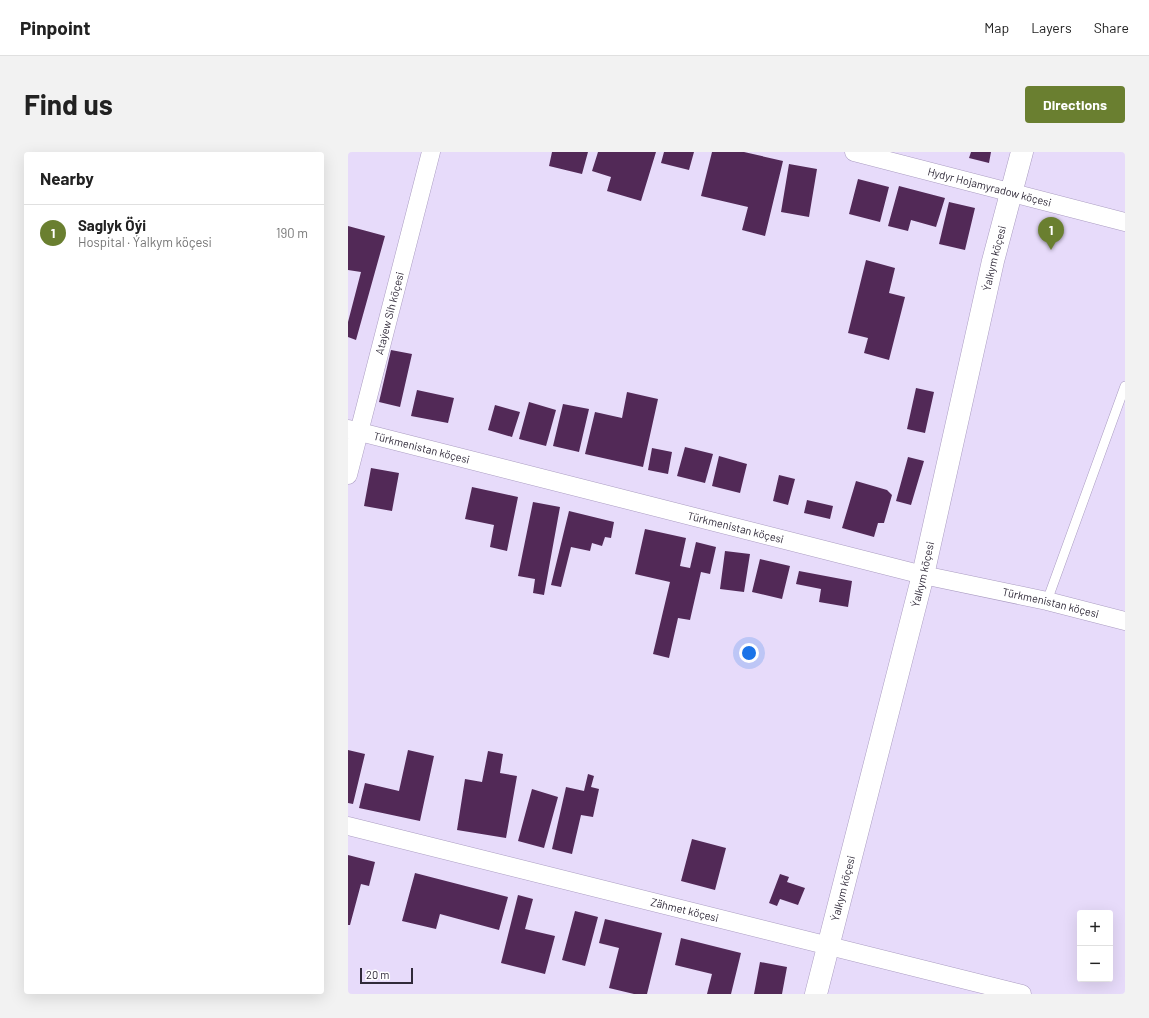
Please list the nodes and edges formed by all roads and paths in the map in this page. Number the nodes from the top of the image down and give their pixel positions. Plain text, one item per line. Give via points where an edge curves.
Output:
1 (432, 152) edge
2 (854, 152) edge
3 (1022, 152) edge
4 (1034, 152) edge
5 (1017, 195) junction
6 (1125, 222) edge
7 (1125, 386) edge
8 (354, 431) edge
9 (348, 475) edge
10 (928, 575) junction
11 (1047, 601) junction
12 (1125, 622) edge
13 (348, 826) edge
14 (834, 948) junction
15 (816, 994) edge
16 (828, 994) edge
17 (1022, 994) edge

1 - 8 street, Ataýew Sih köçesi
2 - 5 street, Hydyr Hojamyradow köçesi
3 - 5 main road, Ýalkym köçesi
4 - 5 main road, Ýalkym köçesi
5 - 6 street, Hydyr Hojamyradow köçesi
5 - 10 main road, Ýalkym köçesi
7 - 11 lane
8 - 9 street, Ataýew Sih köçesi
8 - 10 street, Türkmenistan köçesi
10 - 11 street, Türkmenistan köçesi
10 - 14 main road, Ýalkym köçesi
11 - 12 street, Türkmenistan köçesi
13 - 14 street, Zähmet köçesi
14 - 15 main road, Ýalkym köçesi
14 - 16 main road, Ýalkym köçesi
14 - 17 street, Zähmet köçesi

